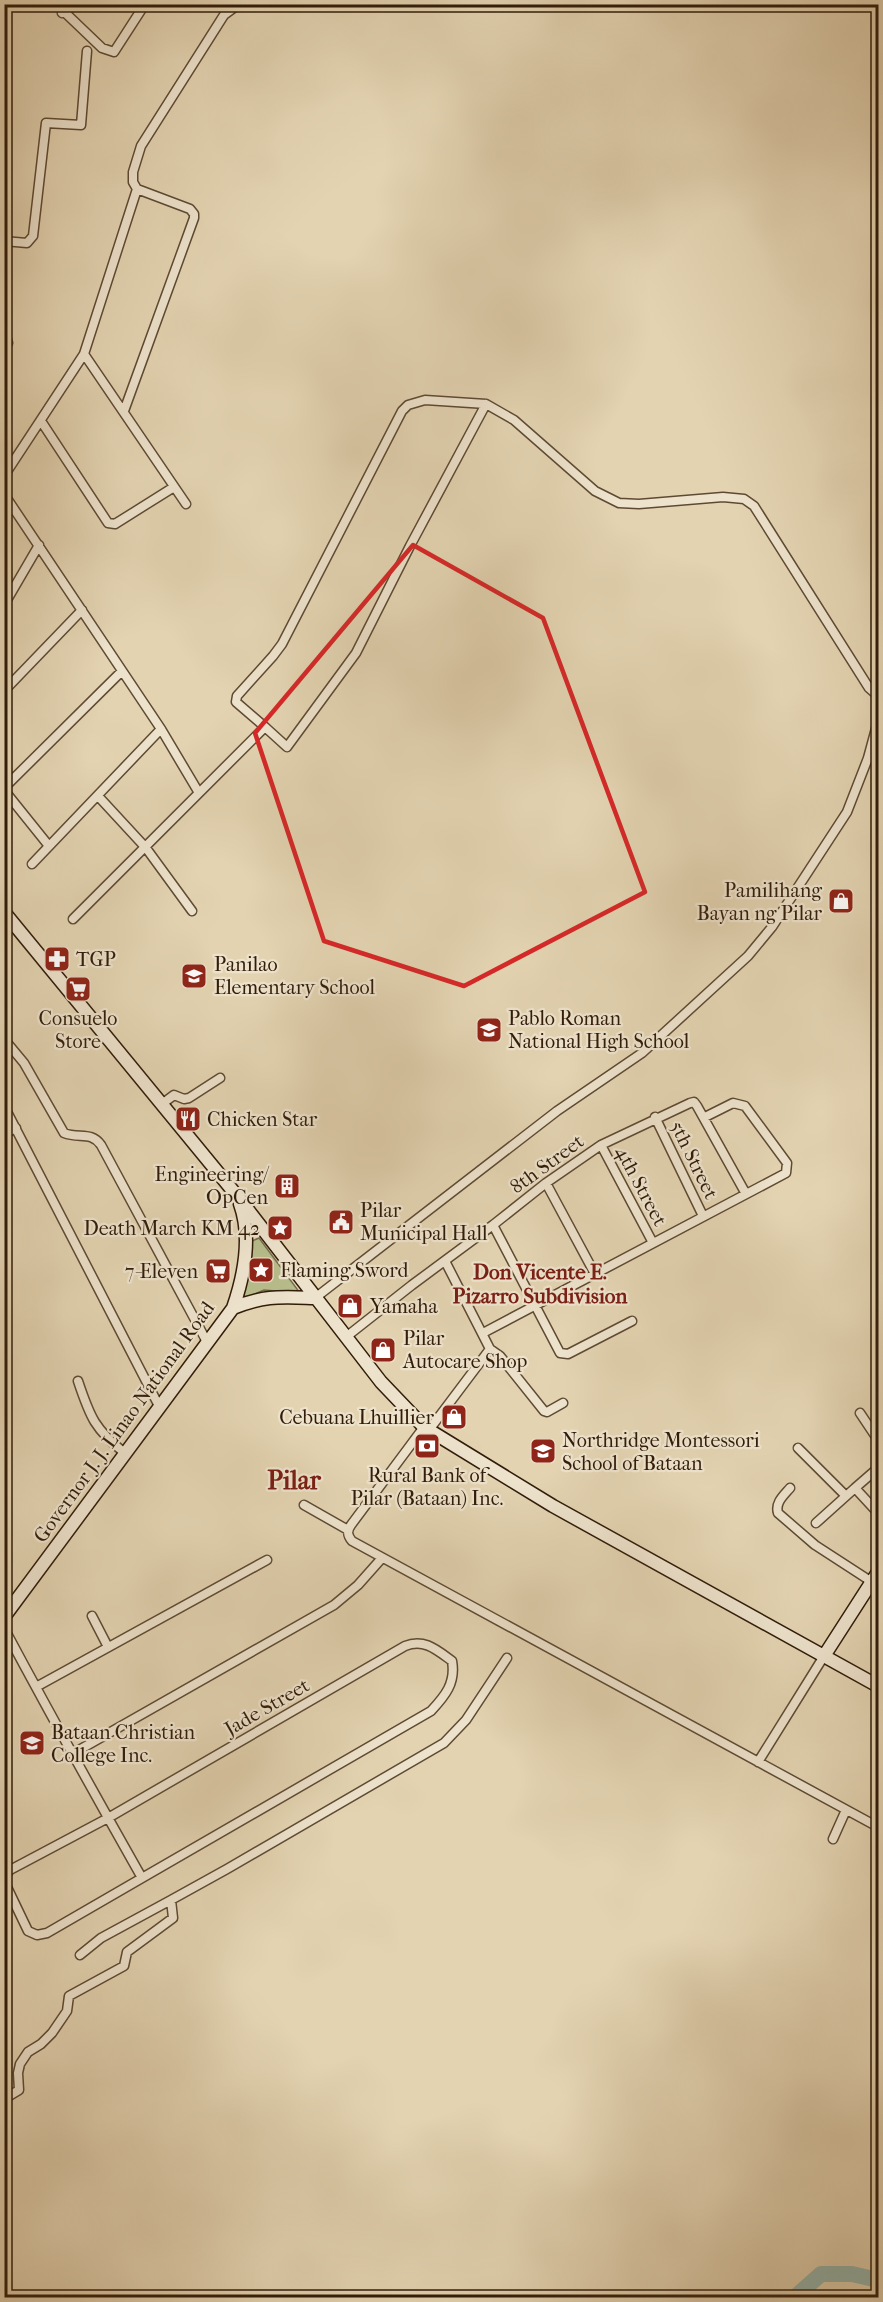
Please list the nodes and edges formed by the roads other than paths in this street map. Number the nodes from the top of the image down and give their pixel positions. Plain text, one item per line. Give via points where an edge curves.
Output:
1 (56, 4) edge
2 (77, 4) edge
3 (145, 4) edge
4 (239, 4) edge
5 (62, 12) junction
6 (87, 51) dead end
7 (137, 189) junction
8 (4, 241) edge
9 (4, 329) edge
10 (4, 351) edge
11 (84, 354) junction
12 (486, 404) junction
13 (124, 411) junction
14 (41, 421) junction
15 (4, 476) edge
16 (174, 487) junction
17 (4, 494) edge
18 (186, 504) dead end
19 (39, 545) junction
20 (4, 605) edge
21 (82, 610) junction
22 (122, 671) junction
23 (5, 689) edge
24 (879, 696) edge
25 (879, 721) edge
26 (265, 727) junction
27 (161, 729) junction
28 (4, 789) edge
29 (199, 793) junction
30 (98, 796) junction
31 (49, 846) junction
32 (146, 848) junction
33 (32, 864) dead end
34 (192, 911) dead end
35 (4, 912) edge
36 (73, 919) dead end
37 (4, 1039) edge
38 (220, 1078) dead end
39 (162, 1104) junction
40 (4, 1106) edge
41 (705, 1117) junction
42 (656, 1118) junction
43 (16, 1128) junction
44 (4, 1134) edge
45 (601, 1145) junction
46 (546, 1184) junction
47 (746, 1194) junction
48 (238, 1197) junction
49 (704, 1216) junction
50 (493, 1225) junction
51 (653, 1243) junction
52 (445, 1261) junction
53 (595, 1274) junction
54 (315, 1298) junction
55 (536, 1305) junction
56 (233, 1308) junction
57 (632, 1321) dead end
58 (483, 1333) junction
59 (346, 1337) junction
60 (207, 1342) junction
61 (490, 1349) junction
62 (78, 1381) dead end
63 (563, 1403) dead end
64 (160, 1408) junction
65 (860, 1413) dead end
66 (426, 1428) junction
67 (879, 1440) edge
68 (798, 1448) dead end
69 (126, 1454) junction
70 (879, 1468) edge
71 (790, 1488) dead end
72 (855, 1488) junction
73 (846, 1496) junction
74 (304, 1505) dead end
75 (879, 1514) edge
76 (816, 1523) dead end
77 (348, 1530) junction
78 (382, 1558) junction
79 (267, 1560) dead end
80 (875, 1577) edge
81 (4, 1617) edge
82 (92, 1617) dead end
83 (4, 1628) edge
84 (108, 1647) junction
85 (824, 1656) junction
86 (507, 1658) dead end
87 (879, 1686) edge
88 (36, 1687) junction
89 (72, 1754) junction
90 (758, 1762) junction
91 (846, 1810) junction
92 (108, 1818) junction
93 (879, 1827) edge
94 (833, 1839) dead end
95 (142, 1878) junction
96 (171, 1900) junction
97 (80, 1954) dead end
98 (4, 2099) edge

1 - 5 street
2 - 5 street
3 - 5 street via 114,52 102,48
4 - 7 street via 224,15 141,146 133,172
6 - 8 street via 81,125 46,123 33,236 27,243
7 - 11 street
7 - 13 street via 194,214
9 - 10 street via 8,344
11 - 13 street
11 - 14 street
12 - 24 street via 514,420 595,491 619,503 723,497 744,499 754,506 869,688
12 - 26 street via 356,652 287,747
12 - 26 street via 425,400 402,411 282,644 237,696 236,702
13 - 16 street
14 - 15 street
14 - 16 street via 111,525
16 - 18 street
17 - 19 street
19 - 20 street
19 - 21 street
21 - 22 street
21 - 23 street
22 - 27 street
22 - 28 street
25 - 54 street via 847,812 772,927 748,956 642,1053 557,1111
26 - 29 street
27 - 29 street
27 - 30 street
28 - 31 street
29 - 32 street
30 - 31 street
30 - 32 street
31 - 33 street
32 - 34 street
32 - 36 street
35 - 39 main road
37 - 60 street via 20,1058 64,1133 90,1135 102,1145
38 - 39 street via 189,1098 174,1095
39 - 48 main road
40 - 43 street
41 - 42 street, 8th Street via 694,1102
41 - 47 street
41 - 47 street via 733,1103 745,1106 787,1163 786,1173
42 - 45 street, 8th Street
42 - 49 street, 5th Street
43 - 44 street
43 - 64 street
45 - 46 street, 8th Street
45 - 51 street, 4th Street
46 - 50 street, 8th Street
46 - 53 street
47 - 49 street
48 - 54 main road
48 - 56 main road, Governor J. J. Linao National Road via 246,1239 243,1272
49 - 51 street
50 - 52 street, 8th Street
50 - 55 street
51 - 53 street
52 - 58 street
52 - 59 street, 8th Street
53 - 55 street
54 - 56 main road, Governor J. J. Linao National Road via 277,1296
54 - 59 main road
55 - 57 street via 560,1353 568,1354
55 - 58 street
56 - 60 main road, Governor J. J. Linao National Road
58 - 61 street
59 - 66 main road via 384,1385
60 - 64 main road, Governor J. J. Linao National Road
61 - 63 street via 500,1356 541,1409 547,1412
61 - 66 street
62 - 69 street via 92,1421
64 - 69 main road, Governor J. J. Linao National Road
65 - 67 street
66 - 77 street
66 - 85 main road via 553,1506
68 - 73 street
69 - 81 main road, Governor J. J. Linao National Road
70 - 72 street
71 - 80 street via 778,1502 778,1513 815,1545
72 - 73 street
72 - 75 street
73 - 76 street
74 - 77 street
77 - 78 street via 352,1541
78 - 89 street via 334,1605
78 - 90 street
79 - 84 street
80 - 85 main road
82 - 84 street
83 - 88 street
84 - 88 street
85 - 87 main road
85 - 90 street
86 - 96 street via 466,1720 444,1743
88 - 89 street
89 - 92 street
90 - 91 street
91 - 93 street
91 - 94 street
92 - 95 street
92 - 95 street, Jade Street via 5,1876 27,1931 47,1933
92 - 95 street, Jade Street via 414,1642 436,1649 452,1661 451,1686 431,1711
96 - 97 street via 101,1938
96 - 98 street via 173,1918 127,1952 124,1966 69,1995 67,2011 58,2024 46,2040 28,2052 21,2064 20,2090

